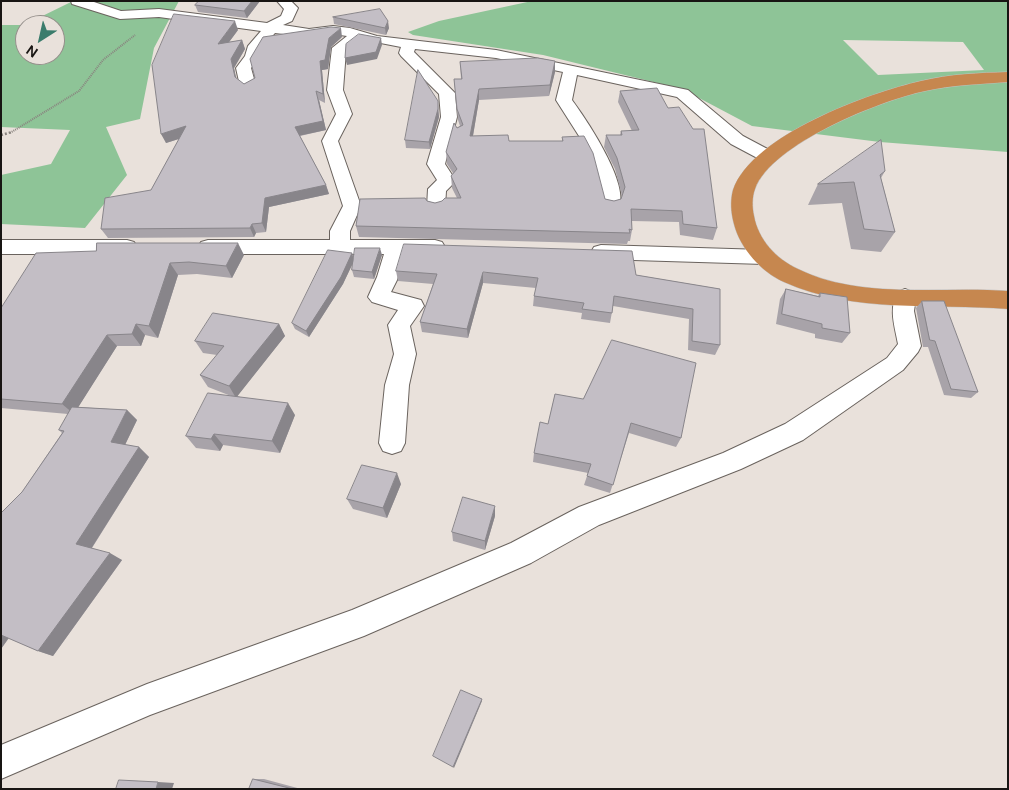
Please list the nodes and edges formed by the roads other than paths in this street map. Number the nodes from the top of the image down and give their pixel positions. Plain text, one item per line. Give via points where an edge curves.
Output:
1 (77, 1) edge
2 (282, 1) edge
3 (268, 28) junction
4 (358, 34) junction
5 (409, 44) junction
6 (571, 69) junction
7 (1008, 77) edge
8 (248, 86) edge
9 (769, 157) junction
10 (611, 205) edge
11 (436, 207) edge
12 (340, 246) junction
13 (396, 246) junction
14 (1, 247) edge
15 (150, 247) edge
16 (188, 247) edge
17 (456, 248) edge
18 (585, 252) edge
19 (764, 257) junction
20 (905, 296) junction
21 (1006, 299) edge
22 (392, 443) dead end
23 (1, 762) edge

1 - 3 street via 120,15 159,13
2 - 3 street via 291,8 287,18
3 - 4 street
3 - 8 street via 268,34 255,46 252,57 243,68
4 - 5 street
4 - 12 street via 339,48 336,90 344,114 330,141 352,206 340,231
5 - 6 street via 496,54
5 - 11 street via 406,53 447,94 448,117 436,164 447,181 437,189
6 - 9 street via 682,93 737,140
6 - 10 street via 564,100 590,139 611,194
7 - 9 highway via 910,88 829,119
9 - 19 highway via 744,189 742,208 745,229
12 - 13 street
12 - 16 street
13 - 17 street
13 - 22 street via 388,280 379,297 413,306 399,325 405,354 397,385
14 - 15 street
18 - 19 street
19 - 20 highway via 790,276 820,287 855,295
20 - 21 highway
20 - 23 street via 903,311 910,346 895,364 794,432 732,461 589,516 521,553 353,625 147,700

